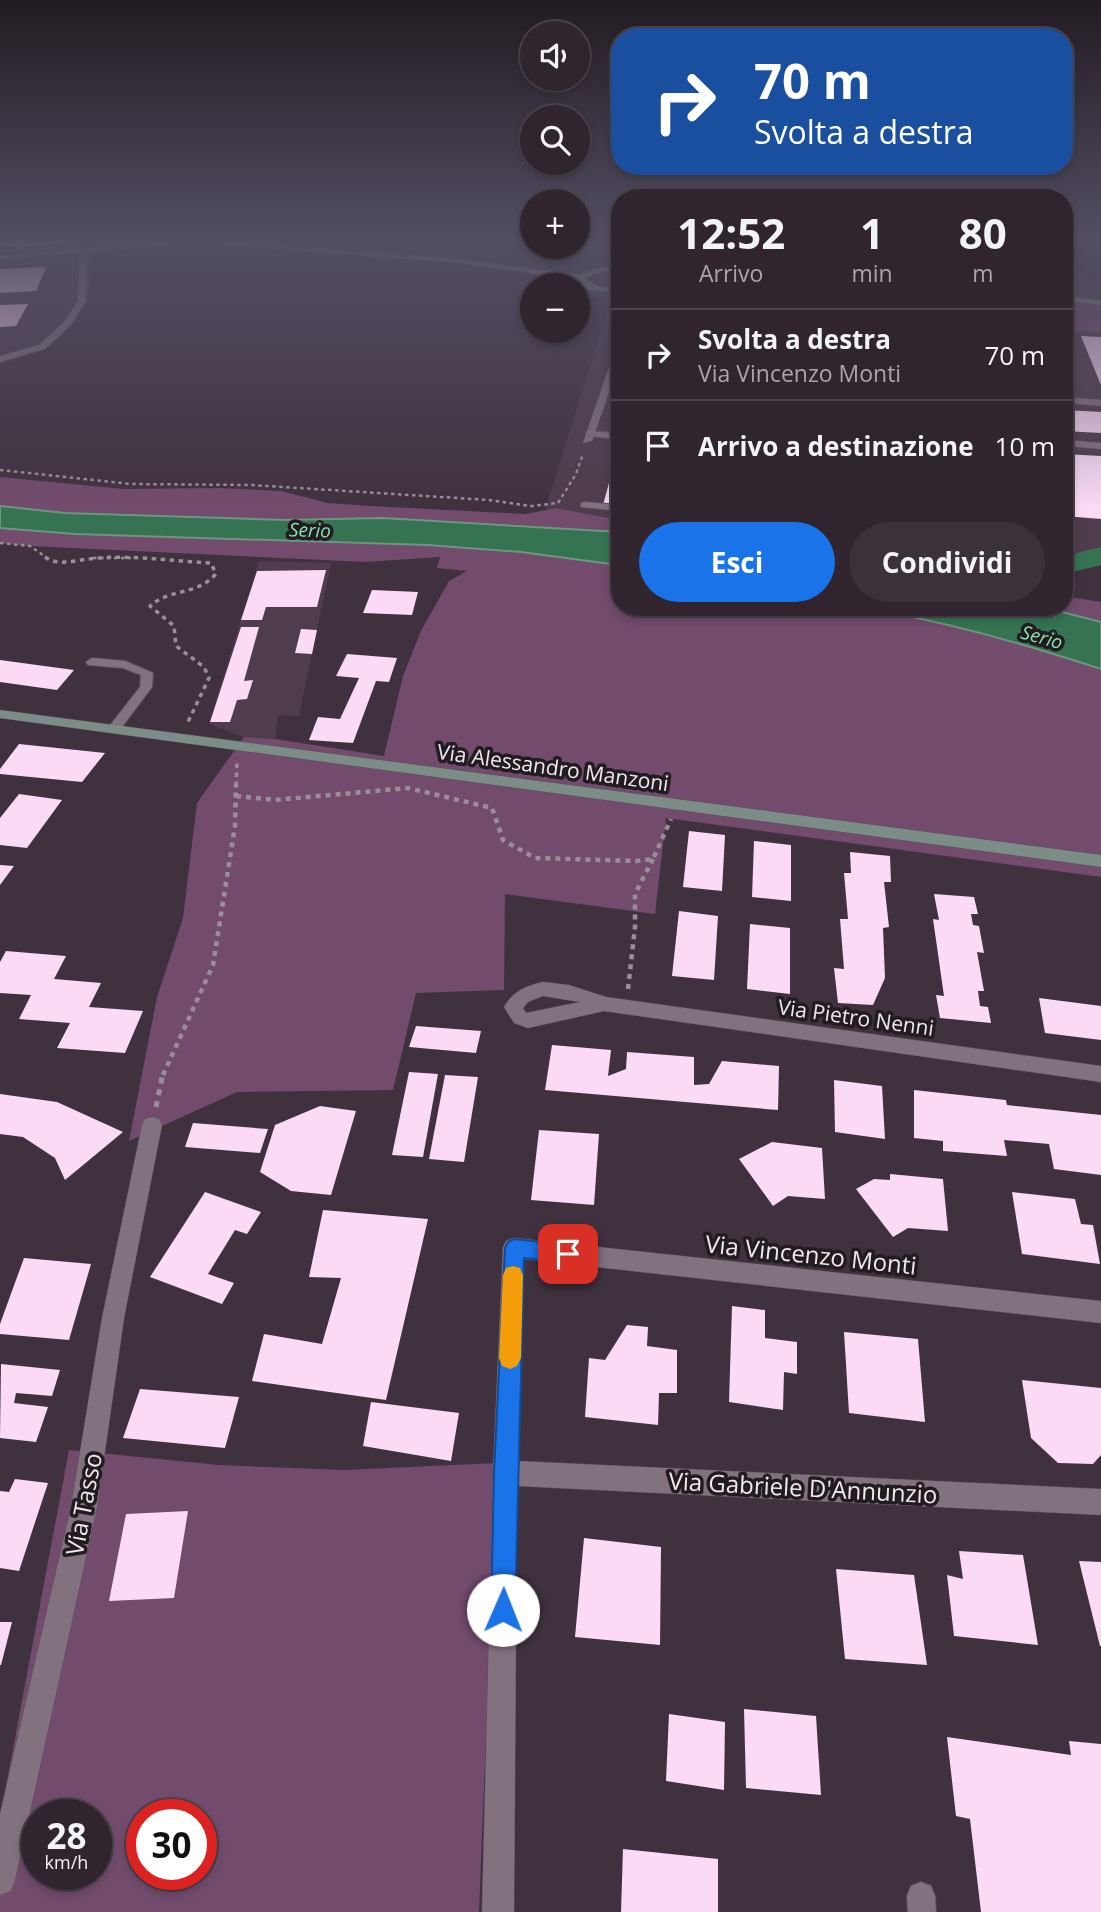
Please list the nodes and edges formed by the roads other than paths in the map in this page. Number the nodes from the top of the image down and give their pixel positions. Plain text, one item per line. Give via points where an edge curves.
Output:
1 (62, 328) edge
2 (0, 359) edge
3 (611, 383) edge
4 (1073, 401) edge
5 (1101, 403) edge
6 (611, 429) edge
7 (590, 434) junction
8 (611, 435) edge
9 (1073, 444) edge
10 (1101, 446) edge
11 (585, 505) dead end
12 (611, 507) edge
13 (92, 662) dead end
14 (0, 714) edge
15 (114, 728) junction
16 (1101, 862) edge
17 (604, 1004) dead end
18 (1101, 1074) edge
19 (152, 1125) road end
20 (1101, 1312) edge
21 (505, 1473) junction
22 (1101, 1502) edge
23 (0, 1880) edge
24 (498, 1912) edge

1 - 2 street via 42,347
3 - 7 street
4 - 5 street
6 - 7 lane
7 - 8 lane
9 - 10 lane
11 - 12 lane
13 - 15 lane via 125,665 147,673 146,687
14 - 15 street, Via Alessandro Manzoni
15 - 16 street, Via Alessandro Manzoni
17 - 18 street, Via Pietro Nenni
19 - 23 street, Via Tasso via 113,1318 84,1507
20 - 21 street, Via Vincenzo Monti via 514,1248
21 - 22 street, Via Gabriele D'Annunzio
21 - 24 street

